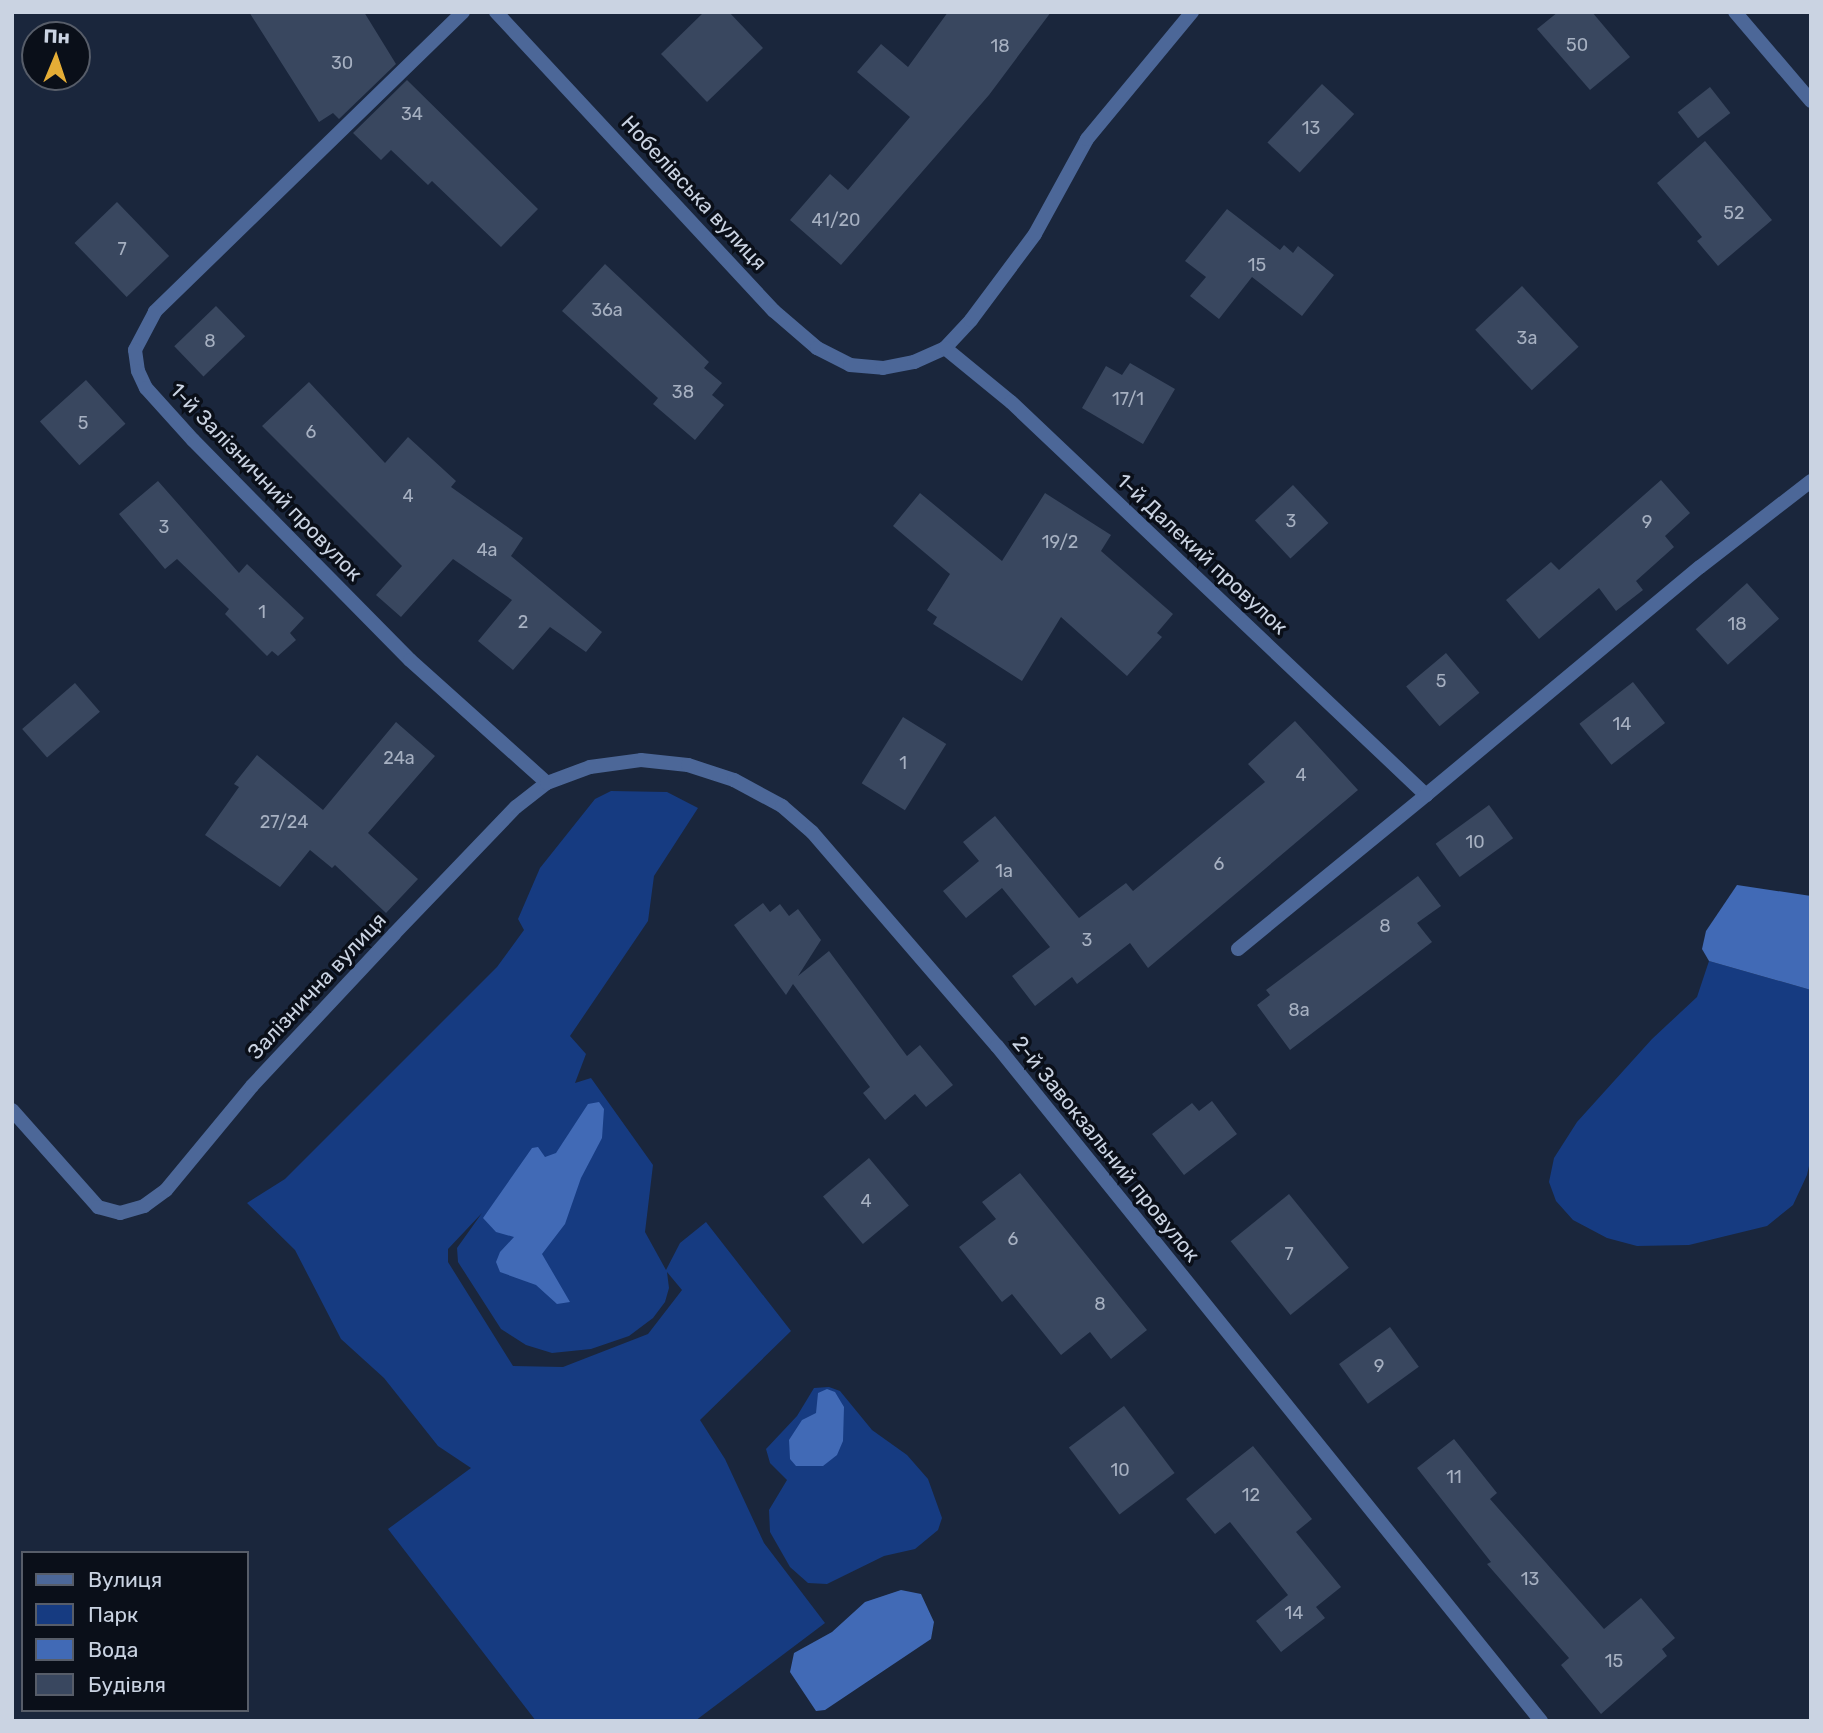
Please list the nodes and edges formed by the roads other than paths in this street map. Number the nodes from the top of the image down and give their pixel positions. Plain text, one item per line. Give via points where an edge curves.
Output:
1 (463, 12) edge
2 (496, 12) edge
3 (1192, 12) edge
4 (1735, 12) edge
5 (1811, 101) edge
6 (944, 348) junction
7 (1811, 481) edge
8 (547, 783) junction
9 (1426, 795) junction
10 (1238, 948) dead end
11 (12, 1110) edge
12 (1541, 1721) edge

1 - 8 street, 1-й Залізничний провулок via 155,312 135,350 146,388 193,440 411,660
2 - 6 street, Нобелівська вулиця via 774,311 817,348 850,365 883,368 914,362
3 - 6 street via 1087,139 1035,234
4 - 5 street
6 - 9 street, 1-й Далекий провулок via 1011,402
7 - 9 street via 1700,567
8 - 11 street, Залізнична вулиця via 516,807 394,934 253,1086 166,1190 144,1206 120,1213 98,1207
8 - 12 street, 2-й Завокзальний провулок via 590,767 641,760 688,765 758,793 812,832 997,1046
9 - 10 street

